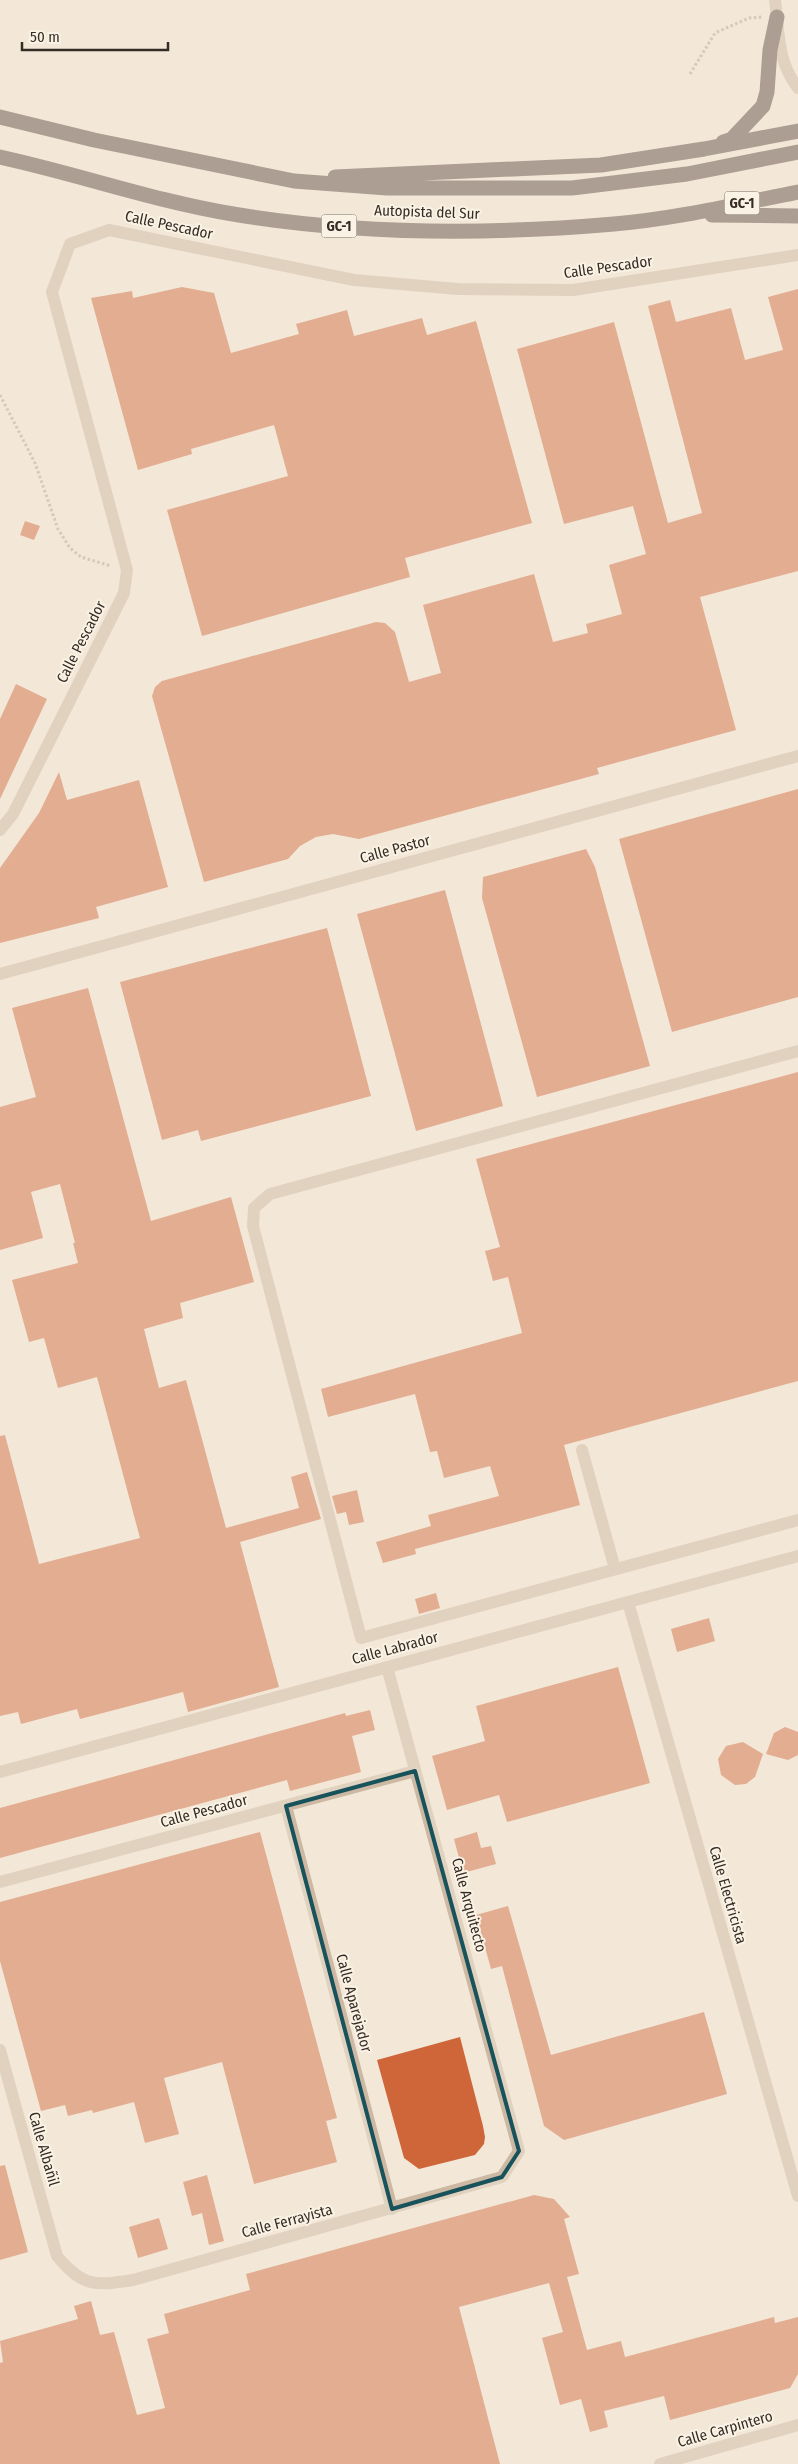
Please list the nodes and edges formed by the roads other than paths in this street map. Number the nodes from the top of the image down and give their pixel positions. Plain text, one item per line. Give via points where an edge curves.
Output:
1 (775, 0) edge
2 (784, 0) edge
3 (777, 17) junction
4 (798, 88) edge
5 (0, 117) edge
6 (798, 131) edge
7 (704, 149) junction
8 (798, 152) edge
9 (0, 157) edge
10 (294, 181) junction
11 (798, 192) edge
12 (685, 214) junction
13 (798, 216) edge
14 (798, 255) edge
15 (798, 756) edge
16 (0, 830) edge
17 (0, 974) edge
18 (798, 1051) edge
19 (582, 1450) dead end
20 (798, 1520) edge
21 (798, 1556) edge
22 (615, 1569) junction
23 (628, 1602) junction
24 (387, 1667) junction
25 (416, 1771) junction
26 (0, 1772) edge
27 (286, 1806) junction
28 (0, 1882) edge
29 (0, 2050) edge
30 (519, 2151) joint
31 (798, 2196) edge
32 (392, 2209) junction
33 (57, 2256) joint
34 (798, 2426) edge
35 (660, 2464) edge

1 - 3 street
2 - 3 street
3 - 4 street via 782,56
3 - 7 highway via 770,50 768,92 763,106 732,138
5 - 10 highway, Autopista del Sur
6 - 7 highway
7 - 10 highway via 601,165 369,174
8 - 10 highway, Autopista del Sur via 687,174 572,188 387,188
9 - 12 highway, Autopista del Sur / GC-1 via 232,214 327,225 478,232 615,224
11 - 12 highway, Autopista del Sur / GC-1
12 - 13 highway
14 - 16 street, Calle Pescador via 573,290 458,289 354,280 109,230 70,244 52,292 127,570 124,593 13,814
15 - 17 street, Calle Pastor
18 - 22 street via 270,1194 254,1208 253,1226 361,1638
19 - 22 street
20 - 22 street
21 - 23 street, Calle Labrador
23 - 24 street, Calle Labrador
23 - 31 street, Calle Electricista
24 - 25 street, Calle Arquitecto
24 - 26 street, Calle Labrador
25 - 27 street, Calle Pescador
25 - 30 street, Calle Arquitecto
27 - 28 street, Calle Pescador
27 - 32 street, Calle Aparejador
29 - 33 street, Calle Albañil
30 - 32 street, Calle Ferrayista via 502,2177
32 - 33 street, Calle Ferrayista via 133,2280 92,2284 72,2273
34 - 35 street, Calle Carpintero

